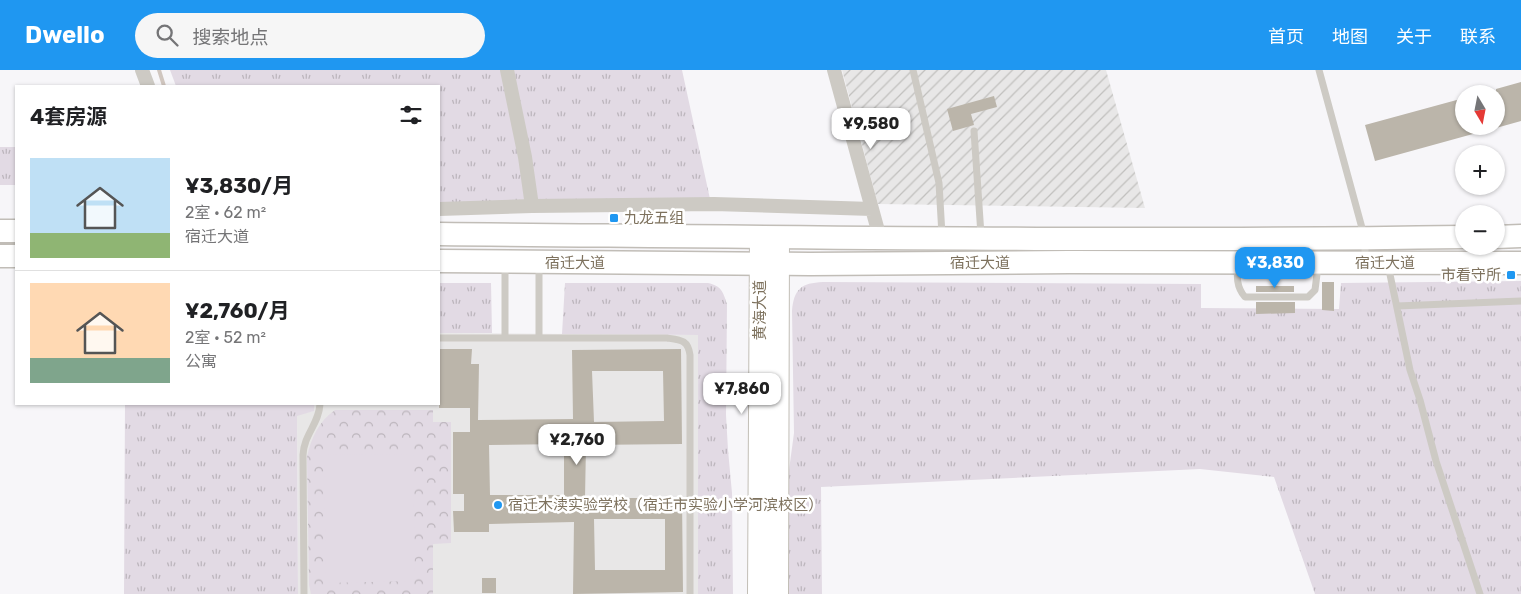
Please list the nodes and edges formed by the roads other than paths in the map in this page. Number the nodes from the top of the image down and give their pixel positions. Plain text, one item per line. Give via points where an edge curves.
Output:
1 (142, 70) edge
2 (507, 70) edge
3 (834, 70) edge
4 (913, 70) edge
5 (1319, 70) edge
6 (148, 85) edge
7 (974, 131) dead end
8 (532, 206) junction
9 (440, 209) edge
10 (872, 209) junction
11 (0, 231) edge
12 (15, 231) edge
13 (440, 234) edge
14 (1505, 236) edge
15 (1521, 236) edge
16 (769, 237) junction
17 (1455, 237) edge
18 (880, 238) junction
19 (942, 238) junction
20 (981, 238) junction
21 (1365, 238) junction
22 (0, 256) edge
23 (15, 256) edge
24 (440, 261) edge
25 (505, 262) junction
26 (539, 262) junction
27 (1238, 263) junction
28 (1318, 263) junction
29 (1376, 263) junction
30 (1521, 263) edge
31 (769, 264) junction
32 (1521, 301) edge
33 (1397, 306) junction
34 (440, 338) edge
35 (505, 338) junction
36 (539, 338) junction
37 (320, 405) edge
38 (304, 594) edge
39 (690, 594) edge
40 (758, 594) edge
41 (778, 594) edge
42 (1480, 594) edge

1 - 6 street
2 - 8 street
3 - 10 street
4 - 19 lane via 939,183
5 - 21 lane
7 - 20 lane
8 - 9 street
8 - 10 street via 714,204
10 - 18 street
11 - 12 main road
13 - 16 main road, 宿迁大道
14 - 15 main road
16 - 18 main road, 宿迁大道
16 - 31 main road, 黄海大道
17 - 21 main road, 宿迁大道
18 - 19 main road, 宿迁大道
19 - 20 main road, 宿迁大道
20 - 21 main road, 宿迁大道
21 - 29 lane
22 - 23 main road
24 - 25 main road, 宿迁大道
25 - 26 main road, 宿迁大道
25 - 35 lane
26 - 31 main road, 宿迁大道
26 - 36 lane
27 - 28 main road, 宿迁大道
27 - 28 lane via 1237,282 1245,297 1308,297 1315,290
27 - 31 main road, 宿迁大道
28 - 29 main road, 宿迁大道
29 - 30 main road, 宿迁大道
29 - 33 lane
31 - 40 main road, 黄海大道
31 - 41 main road, 黄海大道
32 - 33 lane
33 - 42 lane via 1410,370 1436,461
34 - 35 lane
35 - 36 lane
36 - 39 lane via 667,338 684,342 689,347
37 - 38 lane via 318,418 306,439 302,455

